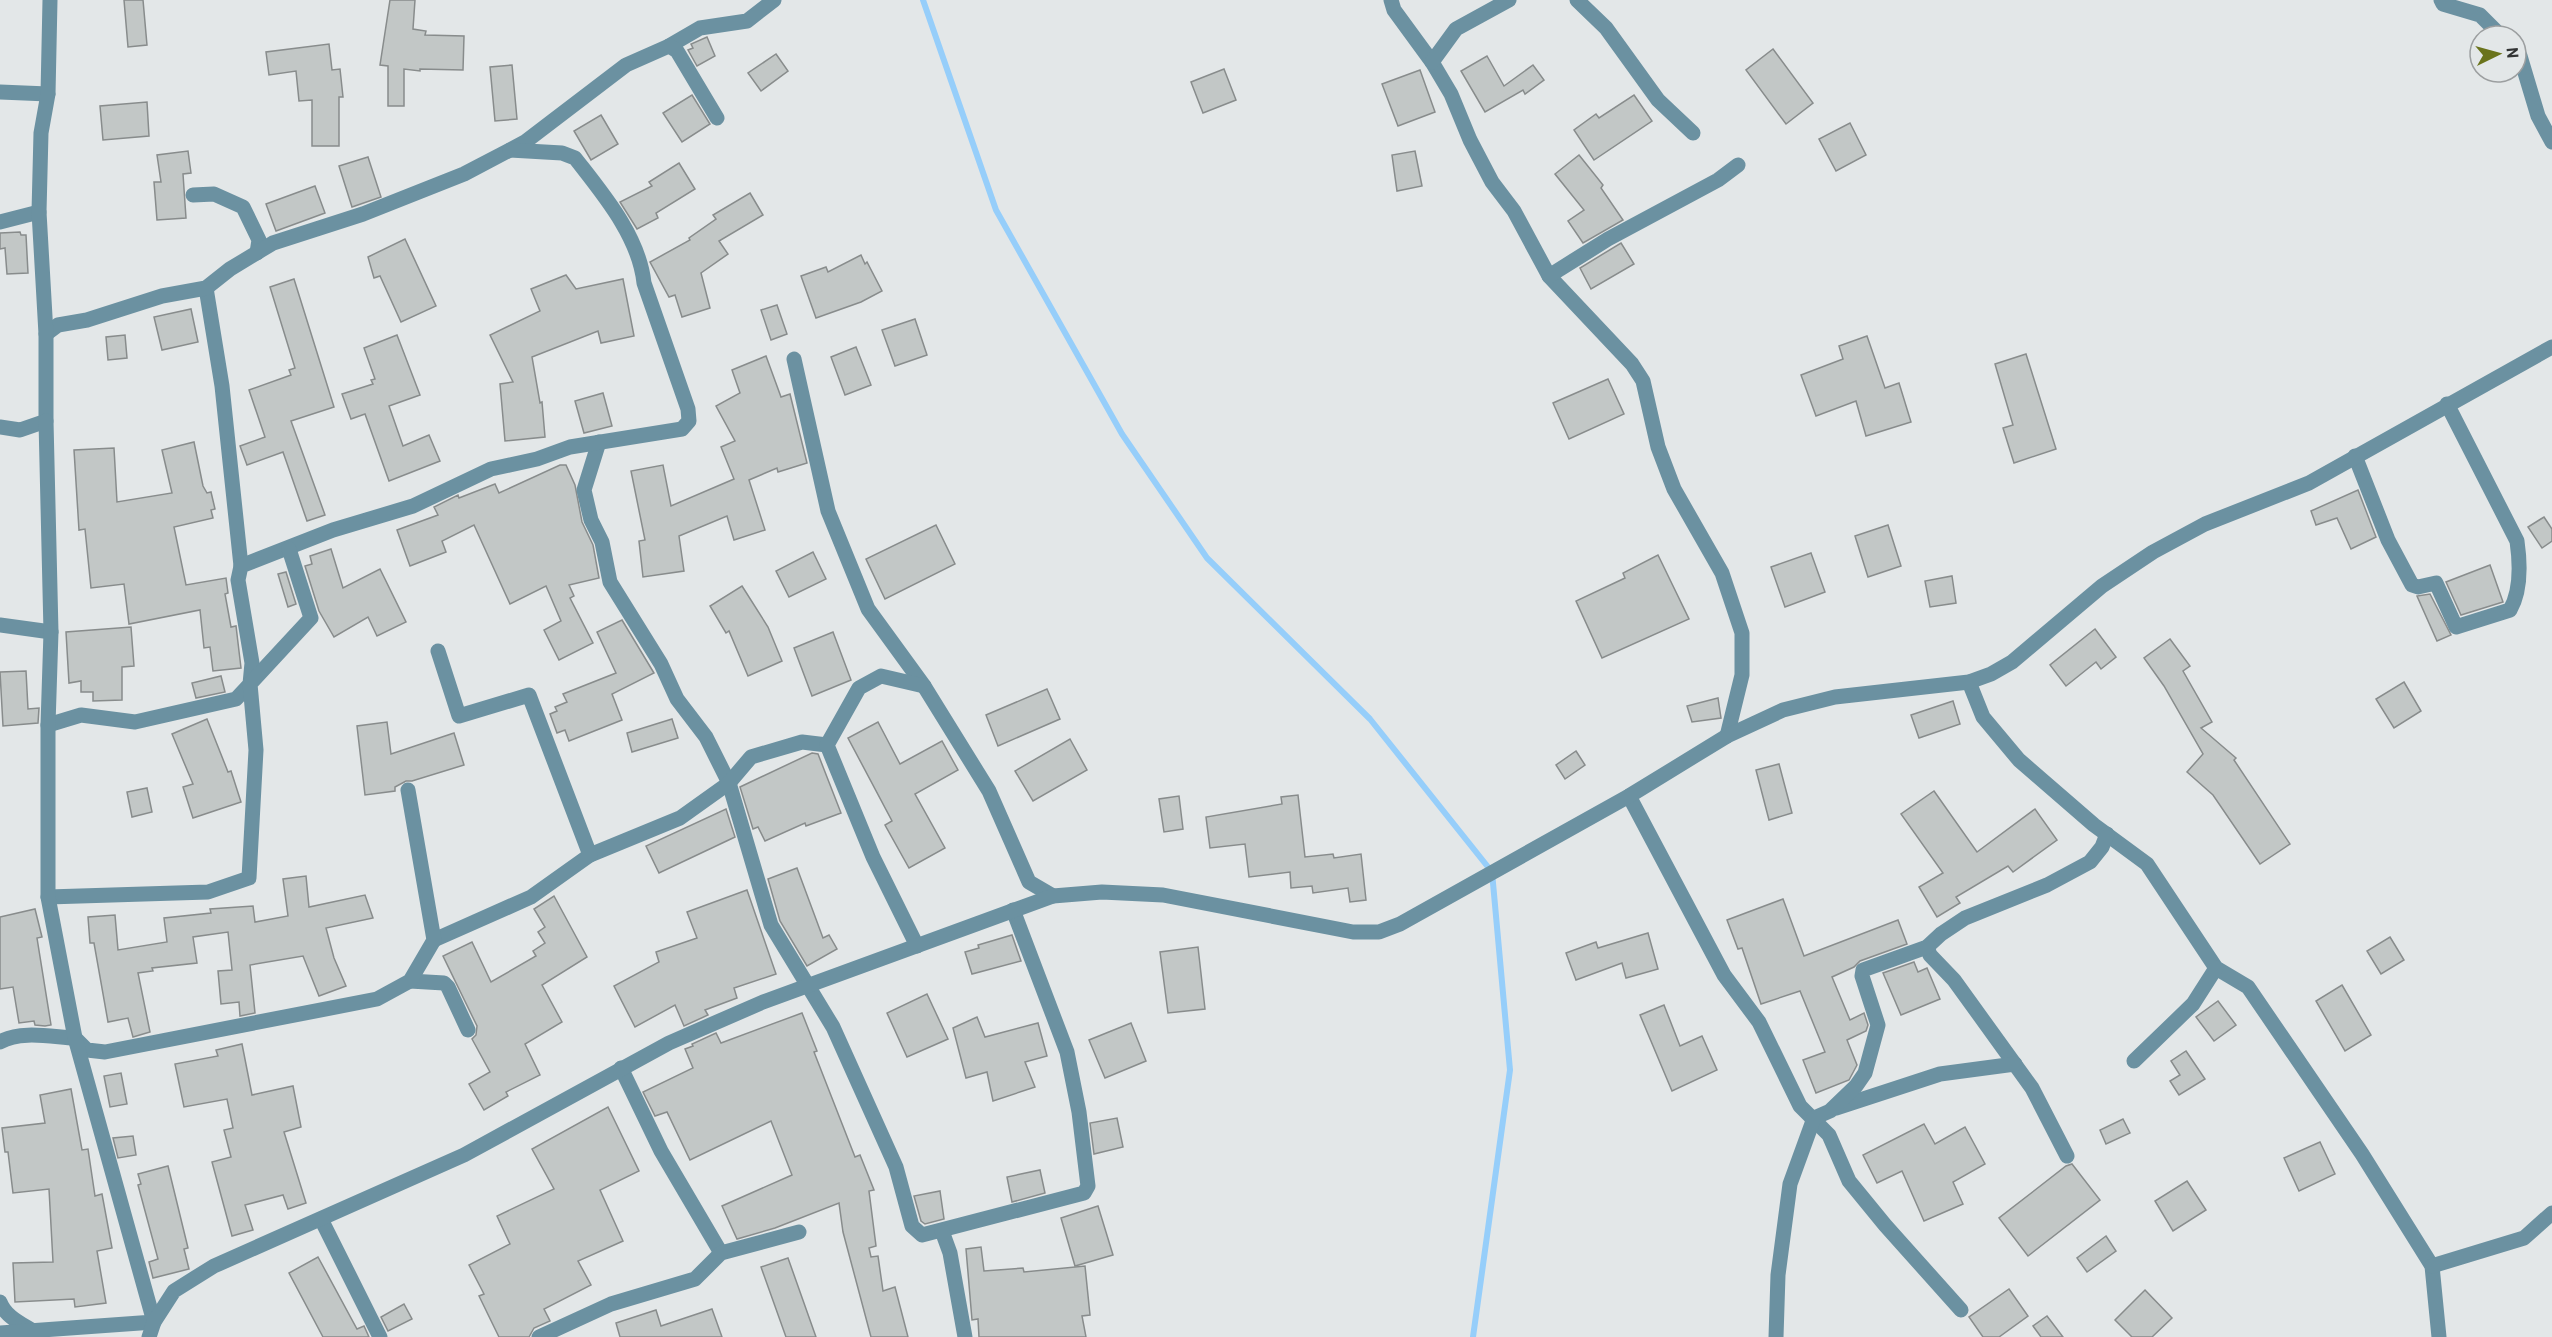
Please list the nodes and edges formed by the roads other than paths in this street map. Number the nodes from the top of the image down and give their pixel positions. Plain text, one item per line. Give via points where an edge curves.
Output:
1 (50, 0) edge
2 (774, 0) edge
3 (1391, 0) edge
4 (1509, 0) edge
5 (1576, 0) edge
6 (2441, 0) edge
7 (2490, 24) edge
8 (669, 46) junction
9 (1432, 62) junction
10 (2528, 83) edge
11 (0, 92) edge
12 (48, 94) junction
13 (717, 118) dead end
14 (1693, 133) dead end
15 (2552, 142) edge
16 (510, 150) junction
17 (1738, 165) dead end
18 (193, 195) dead end
19 (39, 212) junction
20 (0, 222) edge
21 (257, 253) junction
22 (1549, 276) junction
23 (206, 288) junction
24 (46, 334) junction
25 (2552, 347) edge
26 (794, 359) dead end
27 (2447, 405) junction
28 (46, 421) junction
29 (0, 427) edge
30 (599, 442) junction
31 (2355, 456) junction
32 (289, 549) junction
33 (241, 566) junction
34 (0, 625) edge
35 (51, 632) junction
36 (438, 651) dead end
37 (1969, 682) junction
38 (250, 684) junction
39 (924, 686) junction
40 (48, 725) junction
41 (1727, 736) junction
42 (827, 745) junction
43 (729, 783) junction
44 (408, 790) dead end
45 (1629, 796) junction
46 (2107, 834) junction
47 (590, 855) junction
48 (1053, 896) junction
49 (48, 897) junction
50 (1013, 910) junction
51 (434, 940) junction
52 (917, 946) junction
53 (1928, 947) junction
54 (2216, 968) junction
55 (410, 981) junction
56 (809, 987) junction
57 (468, 1030) dead end
58 (75, 1038) junction
59 (0, 1042) edge
60 (2134, 1061) dead end
61 (2015, 1064) junction
62 (621, 1068) junction
63 (1830, 1110) junction
64 (1814, 1118) junction
65 (2067, 1156) dead end
66 (2552, 1213) edge
67 (321, 1219) junction
68 (942, 1231) junction
69 (799, 1232) dead end
70 (721, 1253) junction
71 (2432, 1266) junction
72 (0, 1302) edge
73 (1961, 1310) dead end
74 (154, 1322) junction
75 (33, 1331) junction
76 (0, 1333) edge
77 (149, 1337) edge
78 (380, 1337) edge
79 (539, 1337) edge
80 (965, 1337) edge
81 (1776, 1337) edge
82 (2439, 1337) edge

1 - 12 street
2 - 8 street via 747,21 700,28
3 - 9 street
4 - 9 street via 1456,29
5 - 14 street via 1606,28 1658,100
6 - 7 street via 2443,4 2481,15
8 - 13 street via 676,51
8 - 16 street via 626,65
9 - 22 street via 1492,182 1528,234
10 - 15 street via 2538,116
11 - 12 street
12 - 19 street via 42,133
16 - 21 street via 464,174 363,214 287,237
16 - 30 street via 562,153 575,158 586,172 635,245 644,283 688,409 689,422 682,429
17 - 22 street
18 - 21 street via 214,194 243,207 259,240
19 - 20 street
19 - 24 street
21 - 23 street
22 - 41 street via 1632,364 1643,381 1658,447 1674,489 1722,573 1742,633 1742,675
23 - 24 street via 58,325
23 - 33 street via 222,386
24 - 28 street
25 - 27 street
26 - 39 street via 828,511 868,609
27 - 31 street
27 - 31 street via 2517,541 2520,560 2510,610 2456,627 2436,583 2412,585 2388,540
28 - 29 street via 20,430
28 - 35 street
30 - 32 street via 491,469 413,506 333,530
30 - 43 street via 584,490 591,520 602,542 610,582 661,664 677,699 706,737
31 - 37 street via 2309,483 2205,524 2153,552 2102,586 2012,662
32 - 33 street
32 - 38 street via 311,618
33 - 38 street via 238,580 252,663
34 - 35 street
35 - 40 street
36 - 47 street via 459,716 529,695
37 - 41 street via 1835,697 1783,710
37 - 46 street via 1983,717 2019,760
38 - 40 street via 236,699 157,718 135,722 81,715
38 - 49 street via 256,750 249,878 208,891
39 - 42 street via 881,676 859,688
39 - 48 street via 989,791 1029,882
40 - 49 street
41 - 45 street
42 - 43 street via 802,742 751,757
42 - 52 street via 873,856
43 - 47 street via 680,818
43 - 56 street via 771,925
44 - 51 street
45 - 48 street via 1400,924 1379,932 1353,932 1163,895 1102,892
45 - 64 street via 1724,975 1759,1022 1800,1106
46 - 53 street via 2090,862 2047,885 1965,918
46 - 54 street via 2147,864
47 - 51 street via 531,897
48 - 50 street
49 - 58 street
50 - 52 street
50 - 68 street via 1067,1052 1088,1186 1084,1193
51 - 55 street
52 - 56 street
53 - 61 street via 1930,955 1954,980
53 - 63 street via 1863,970 1878,1025 1865,1073
54 - 60 street via 2193,1004
54 - 71 street via 2248,987 2362,1154
55 - 57 street via 444,983
55 - 58 street via 377,999 105,1052 87,1050
56 - 62 street via 763,1002
56 - 68 street via 833,1028 896,1167 912,1226 922,1235
58 - 59 street via 26,1036
58 - 74 street
61 - 63 street via 1940,1074
61 - 65 street
62 - 67 street via 464,1155
62 - 70 street via 661,1151
63 - 64 street
64 - 73 street via 1829,1135 1849,1180
64 - 81 street via 1790,1184 1778,1275
66 - 71 street via 2524,1238
67 - 74 street via 214,1266 174,1291
67 - 78 street
68 - 80 street via 950,1253
69 - 70 street
70 - 79 street via 695,1279 611,1304
71 - 82 street
72 - 75 street via 14,1319
74 - 75 street
74 - 77 street
75 - 76 street

